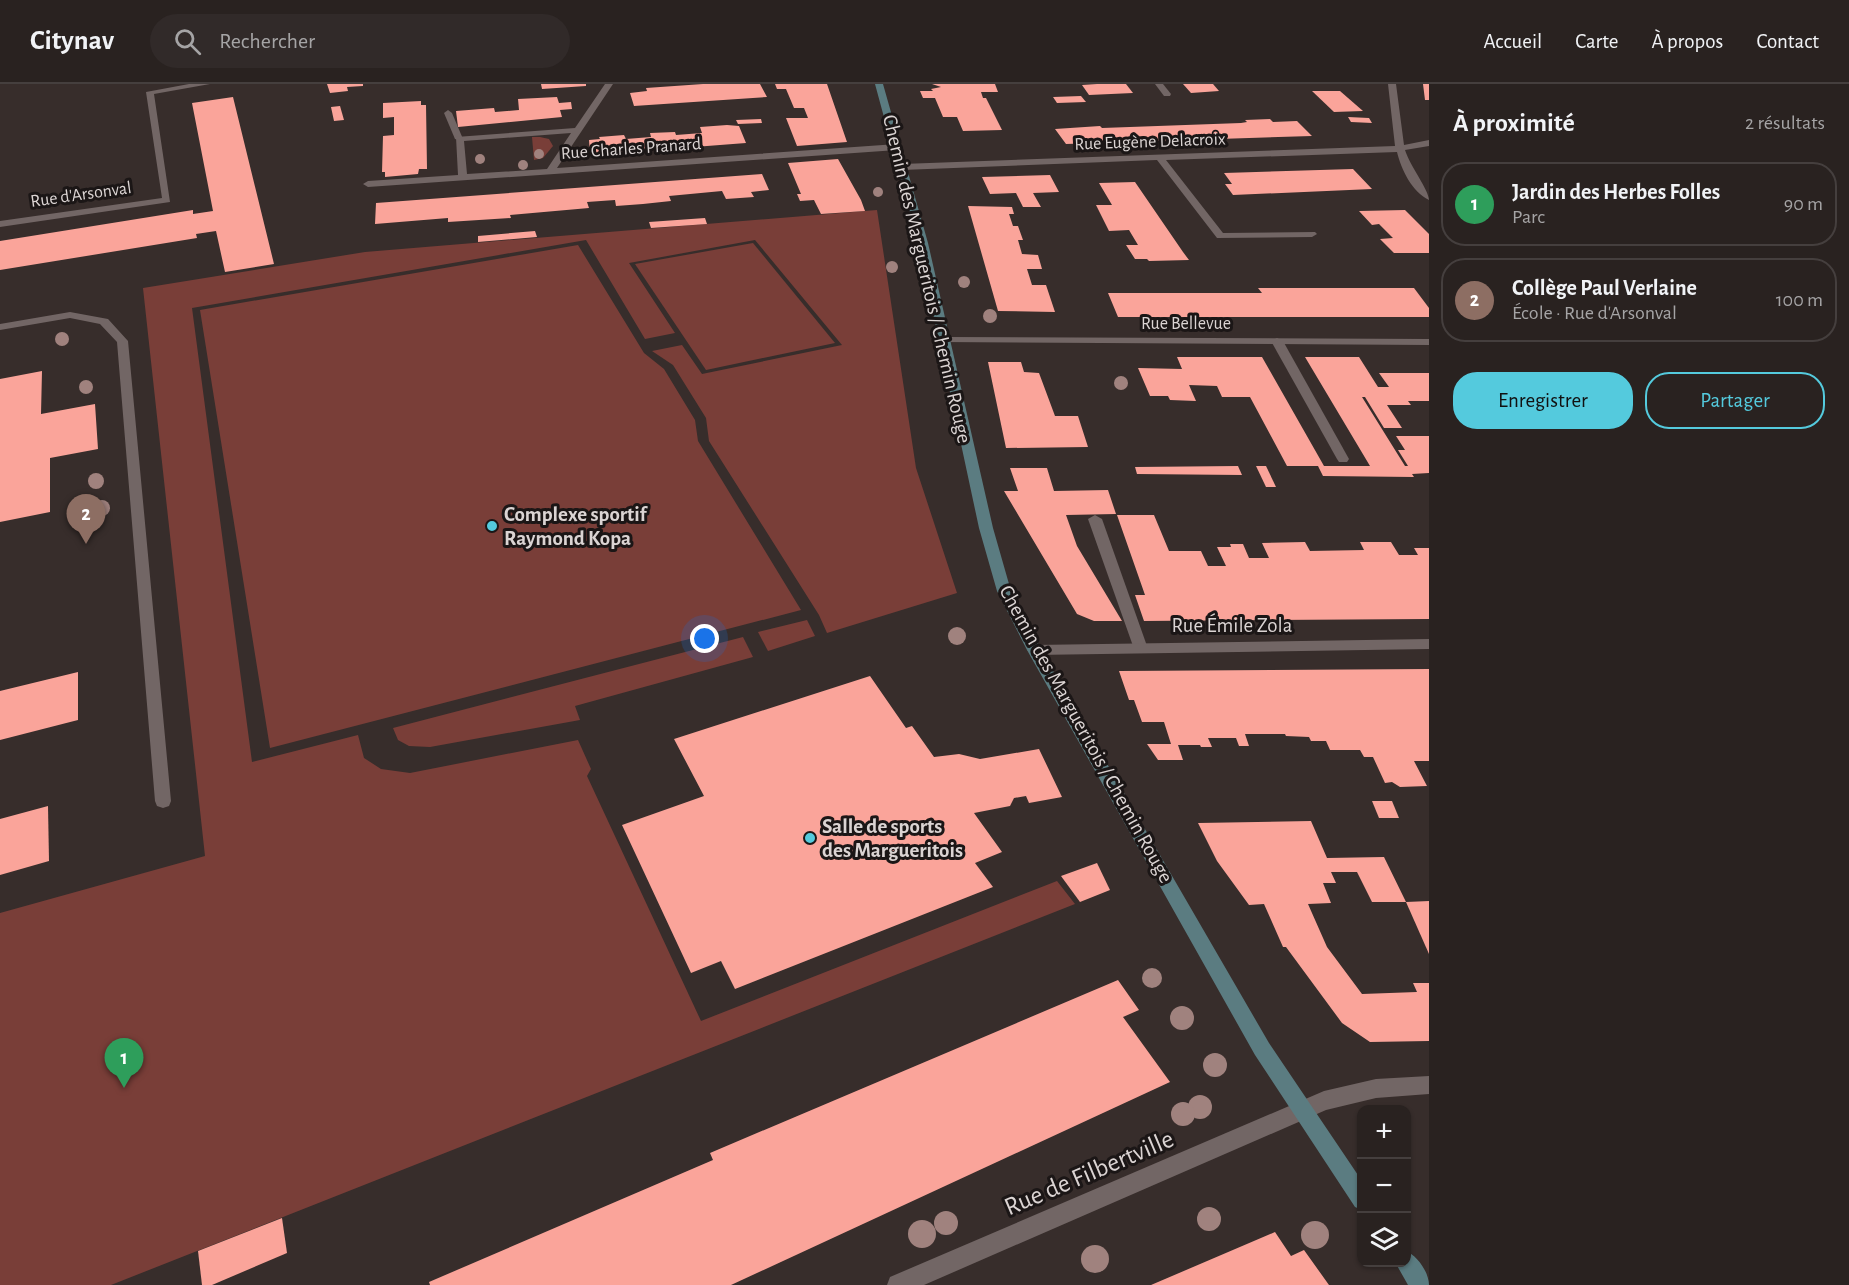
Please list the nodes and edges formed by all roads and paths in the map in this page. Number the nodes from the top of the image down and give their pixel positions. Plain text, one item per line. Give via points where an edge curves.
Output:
1 (206, 84) edge
2 (609, 84) edge
3 (879, 84) edge
4 (1159, 84) edge
5 (1392, 84) edge
6 (1167, 94) dead end
7 (448, 112) dead end
8 (579, 130) junction
9 (459, 138) junction
10 (1429, 143) edge
11 (897, 147) junction
12 (1400, 149) junction
13 (1160, 158) junction
14 (902, 167) junction
15 (550, 171) junction
16 (463, 178) junction
17 (368, 184) dead end
18 (1429, 197) edge
19 (0, 224) edge
20 (1312, 234) dead end
21 (0, 327) edge
22 (944, 339) junction
23 (1276, 341) junction
24 (1429, 342) edge
25 (1343, 459) dead end
26 (1095, 519) dead end
27 (1429, 644) edge
28 (1140, 646) junction
29 (1034, 650) junction
30 (163, 801) dead end
31 (1429, 1085) edge
32 (1301, 1110) junction
33 (1357, 1193) edge
34 (1409, 1267) edge
35 (898, 1285) edge
36 (1422, 1285) edge

1 - 19 street, Rue d'Arsonval via 150,92 166,200
2 - 8 street
3 - 11 street, Chemin des Margueritois / Chemin Rouge
4 - 6 street
5 - 12 street
7 - 9 street
8 - 9 street
8 - 15 street
9 - 16 street
10 - 12 street, Rue Eugène Delacroix
11 - 14 street, Chemin des Margueritois / Chemin Rouge
11 - 15 street, Rue Charles Pranard
12 - 13 street, Rue Eugène Delacroix
12 - 18 street via 1407,171
13 - 14 street, Rue Eugène Delacroix
13 - 20 street via 1220,236
14 - 22 street, Chemin des Margueritois / Chemin Rouge
15 - 16 street, Rue Charles Pranard
16 - 17 street, Rue Charles Pranard
21 - 30 street via 70,315 104,321 122,341
22 - 23 street, Rue Bellevue
22 - 29 street, Chemin des Margueritois / Chemin Rouge via 997,570
23 - 24 street, Rue Bellevue
23 - 25 street
26 - 28 street
27 - 28 street, Rue Émile Zola
28 - 29 street, Rue Émile Zola
29 - 32 street, Chemin des Margueritois / Chemin Rouge via 1251,1030
31 - 32 street, Rue de Filbertville via 1357,1090
32 - 33 street, Chemin des Margueritois / Chemin Rouge
32 - 35 street, Rue de Filbertville
34 - 36 street

